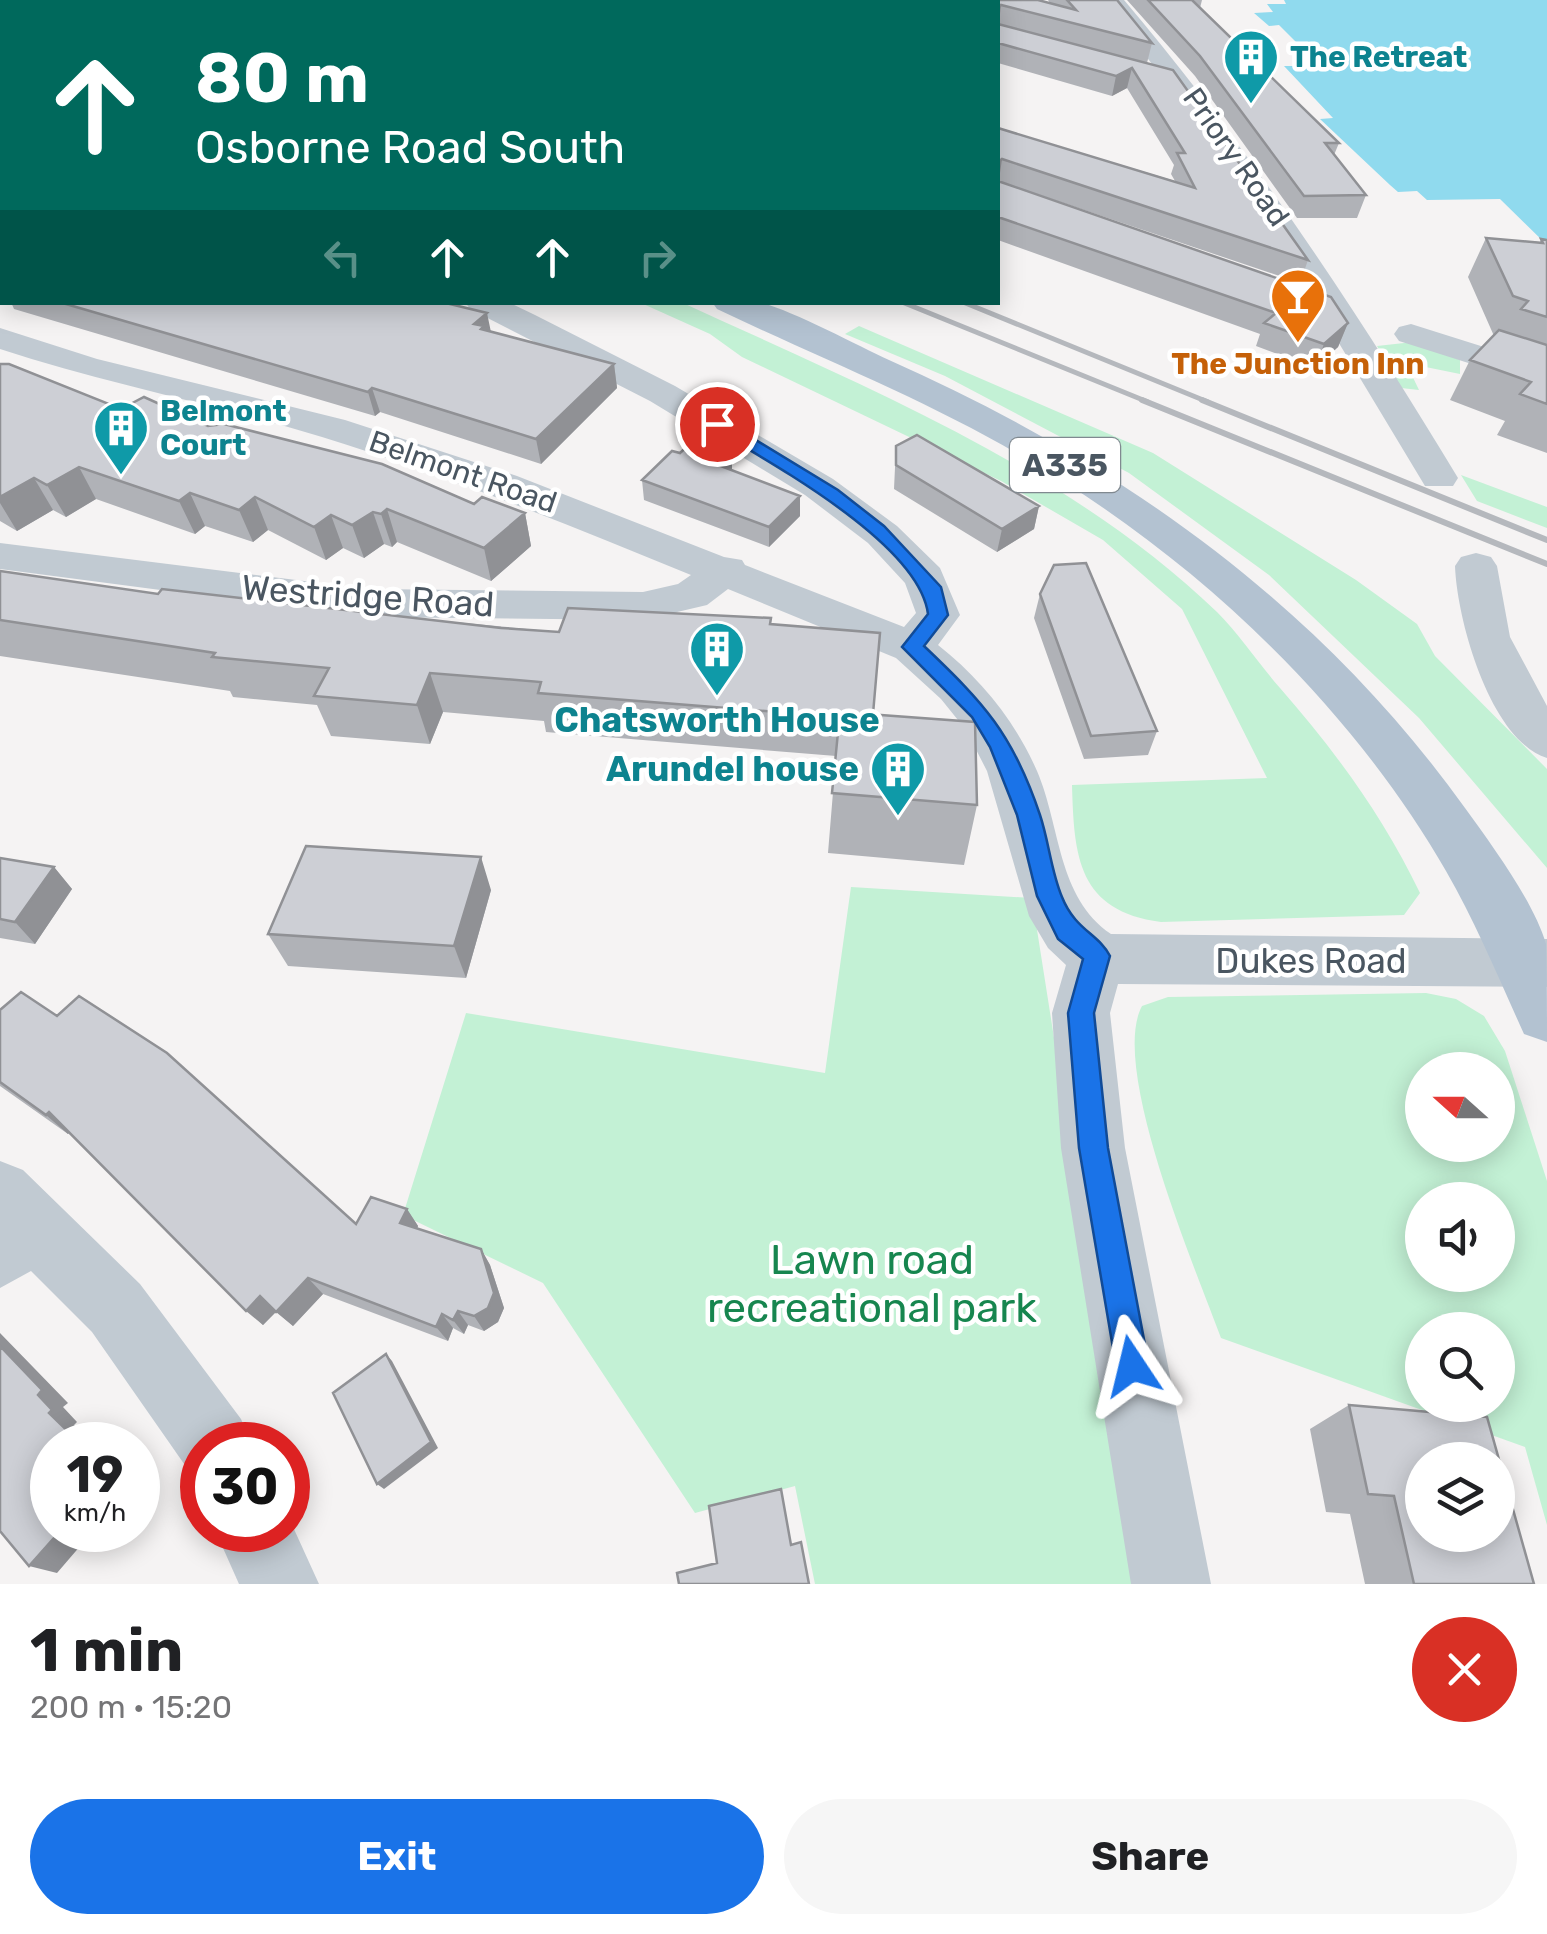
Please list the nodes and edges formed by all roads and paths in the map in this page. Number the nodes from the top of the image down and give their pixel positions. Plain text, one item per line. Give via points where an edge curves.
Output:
1 (1113, 0) edge
2 (1148, 76) edge
3 (1184, 83) junction
4 (1300, 297) edge
5 (487, 305) edge
6 (735, 305) edge
7 (1336, 310) junction
8 (1410, 334) dead end
9 (0, 338) edge
10 (1547, 378) edge
11 (1439, 478) dead end
12 (0, 556) edge
13 (1476, 566) dead end
14 (727, 569) junction
15 (912, 647) junction
16 (1547, 740) edge
17 (1097, 956) junction
18 (1540, 979) edge
19 (11, 1224) edge
20 (198, 1422) edge
21 (264, 1552) edge
22 (279, 1584) edge
23 (1172, 1584) edge

1 - 3 street, Priory Road
2 - 3 street
3 - 7 street, Priory Road
4 - 7 street
5 - 15 street via 717,424 878,530 939,604 938,615
6 - 18 main road, A335 via 1076,471 1234,585 1350,702 1442,813
7 - 11 street, Priory Road
8 - 10 street
9 - 14 street, Belmont Road via 332,428
12 - 14 street, Westridge Road via 236,589 406,604 643,606 692,596
13 - 16 street via 1484,631 1511,689
14 - 15 street, Belmont Road
15 - 17 street via 980,712 1014,774 1049,896 1067,932
17 - 18 street, Dukes Road
17 - 23 street via 1081,1013 1093,1148
19 - 20 street via 116,1308
21 - 22 street

